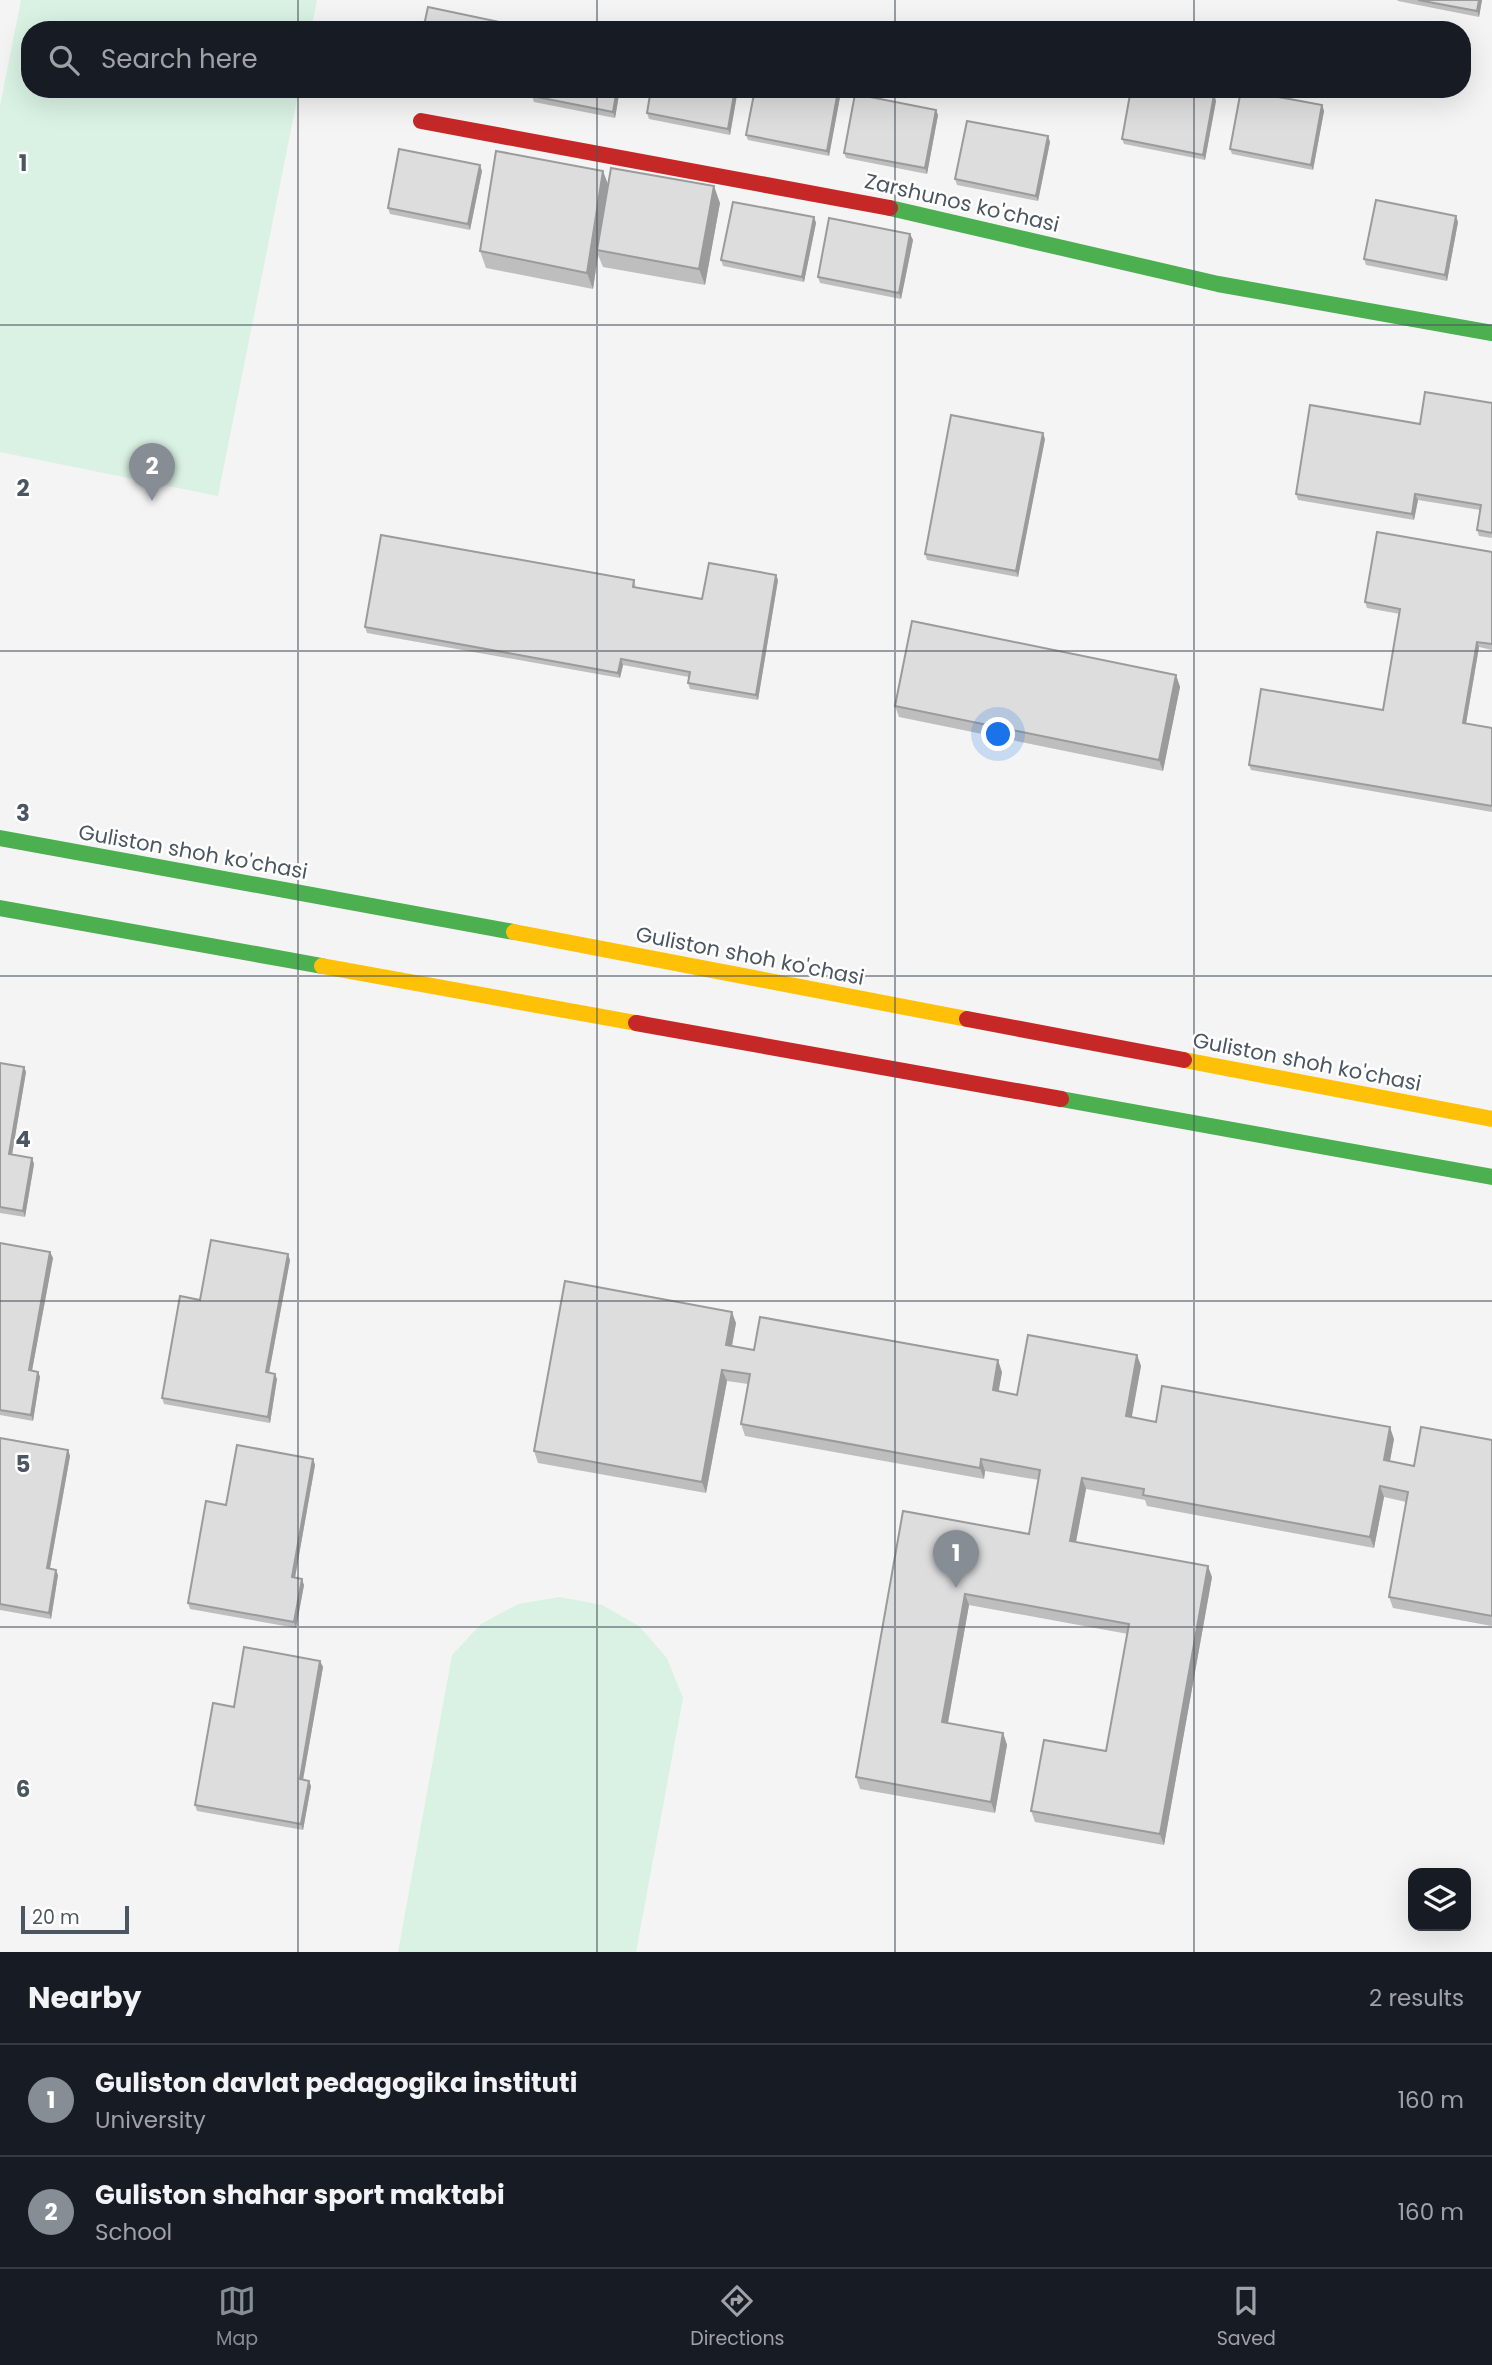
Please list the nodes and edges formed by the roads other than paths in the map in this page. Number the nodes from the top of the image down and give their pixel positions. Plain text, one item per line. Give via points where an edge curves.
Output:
1 (421, 121) dead end
2 (1492, 333) edge
3 (0, 838) edge
4 (0, 908) edge
5 (1492, 1119) edge
6 (1492, 1177) edge

1 - 2 main road, Zarshunos ko'chasi via 858,201 1218,284
3 - 5 main road, Guliston shoh ko'chasi
4 - 6 main road

